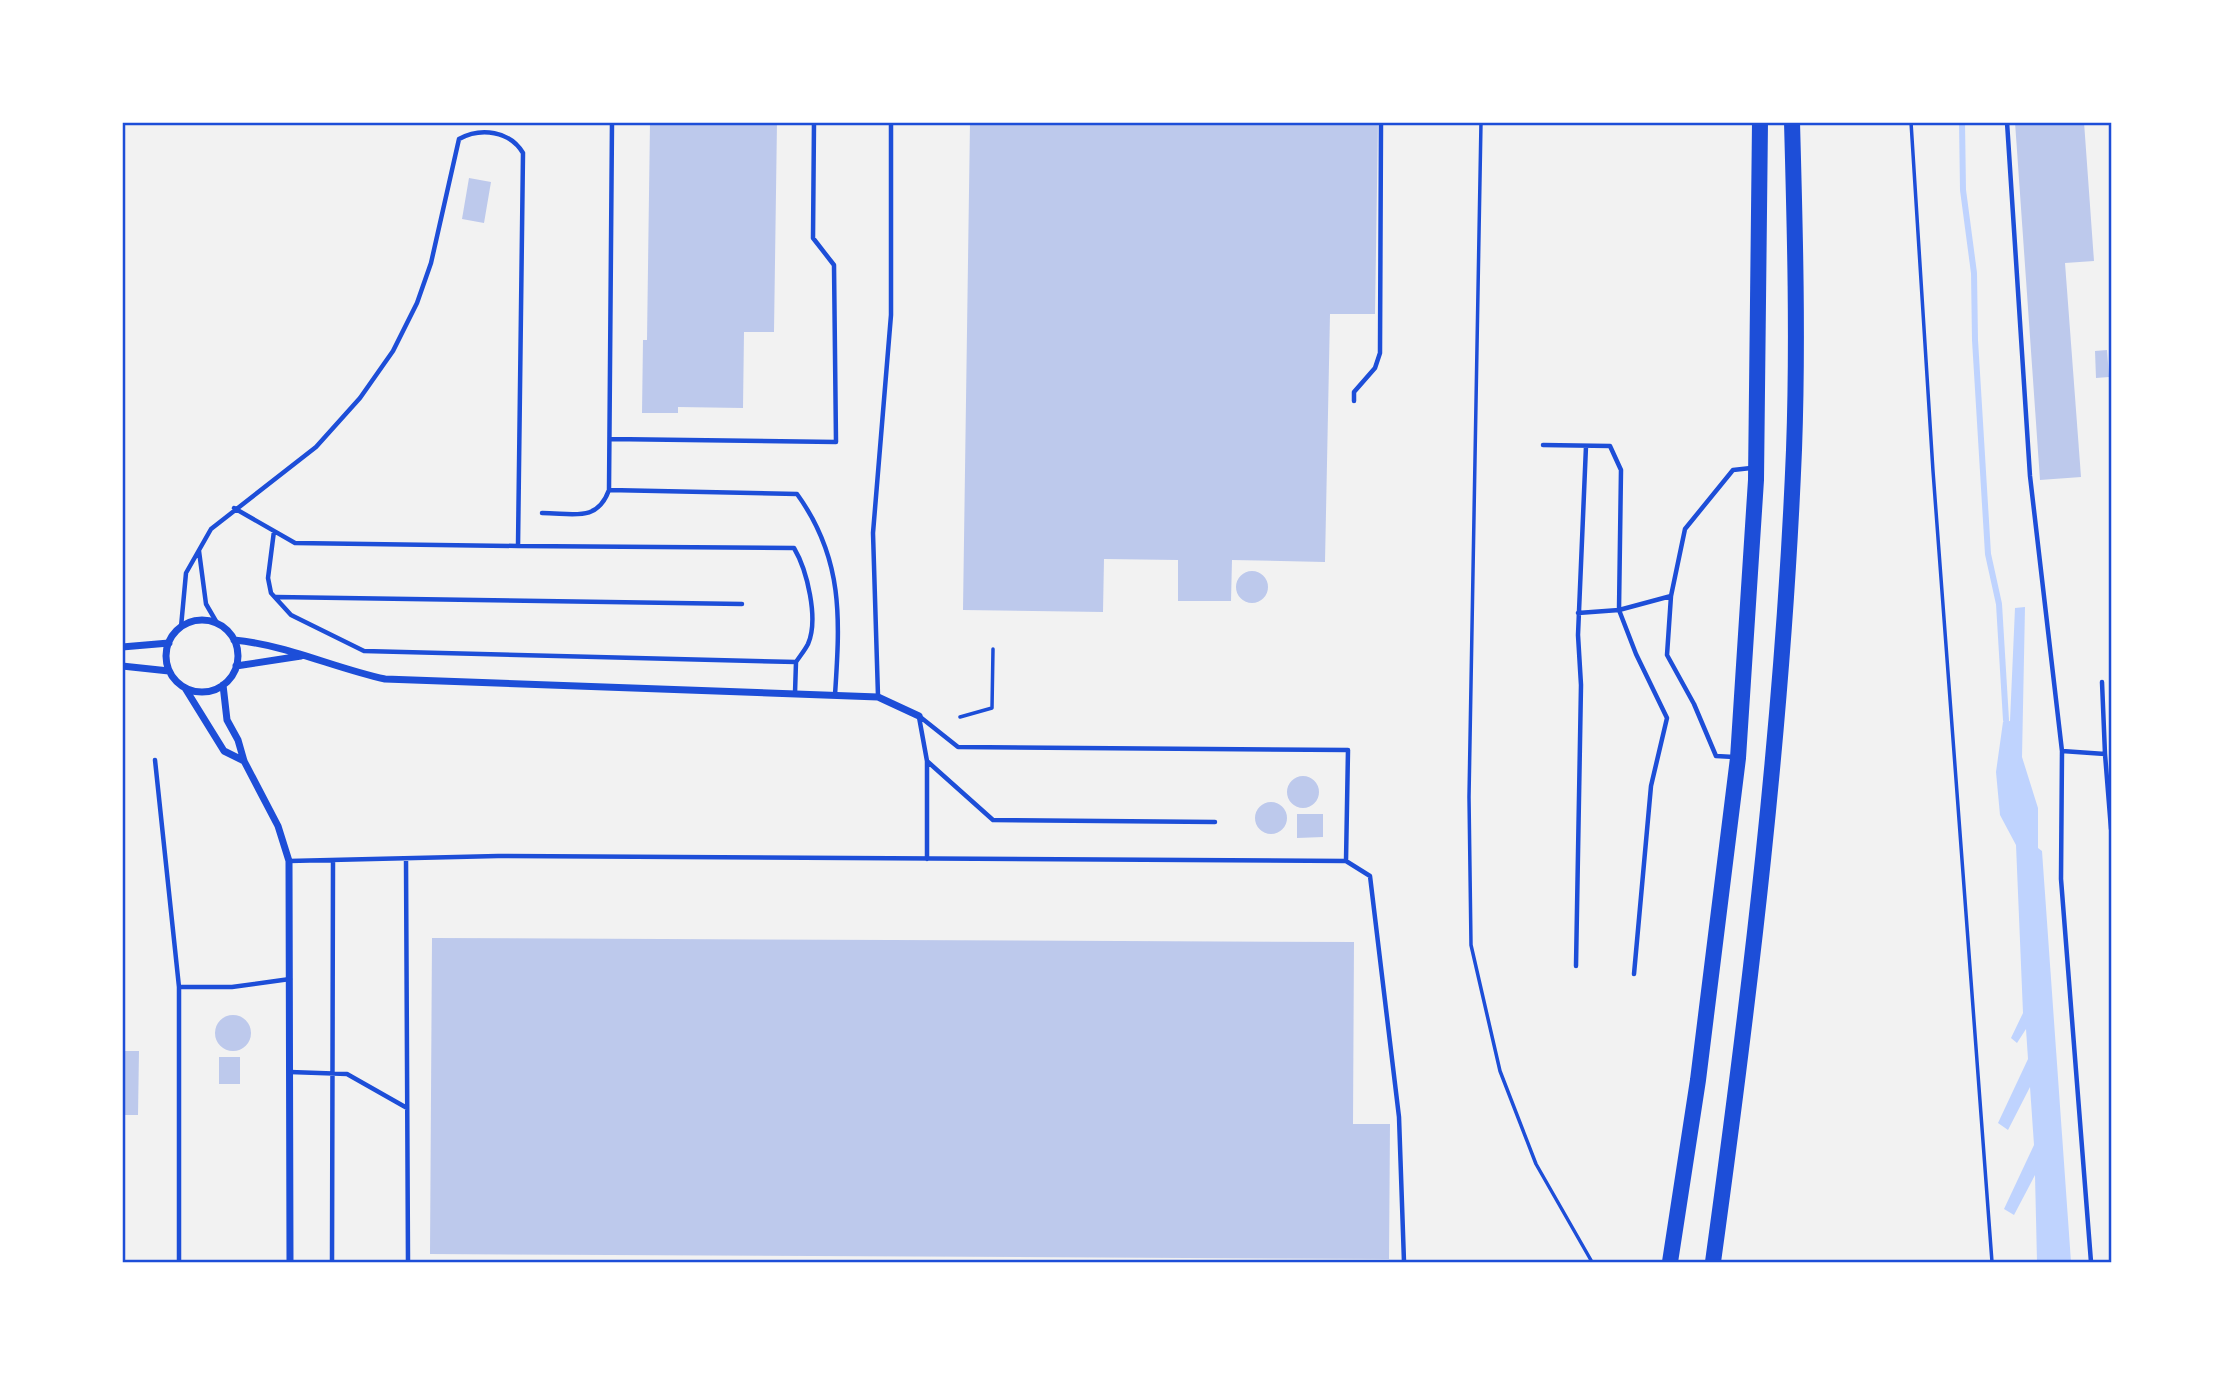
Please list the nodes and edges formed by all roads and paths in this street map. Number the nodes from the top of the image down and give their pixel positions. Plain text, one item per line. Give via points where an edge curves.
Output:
1 (612, 122) edge
2 (814, 122) edge
3 (891, 122) edge
4 (1381, 122) edge
5 (1481, 122) edge
6 (1760, 122) edge
7 (1792, 122) edge
8 (1911, 122) edge
9 (2007, 122) edge
10 (1354, 401) dead end
11 (610, 439) junction
12 (1543, 445) dead end
13 (1586, 446) junction
14 (1755, 468) junction
15 (609, 490) junction
16 (234, 508) junction
17 (542, 513) dead end
18 (274, 531) junction
19 (518, 547) junction
20 (199, 550) junction
21 (1671, 596) junction
22 (275, 597) junction
23 (742, 604) dead end
24 (1619, 610) junction
25 (1578, 613) junction
26 (217, 623) junction
27 (181, 627) junction
28 (234, 640) junction
29 (169, 643) junction
30 (122, 647) edge
31 (993, 649) dead end
32 (302, 656) junction
33 (796, 662) junction
34 (122, 666) edge
35 (236, 666) junction
36 (169, 671) junction
37 (2102, 681) dead end
38 (223, 685) junction
39 (185, 688) junction
40 (795, 693) junction
41 (835, 695) junction
42 (878, 697) junction
43 (919, 716) junction
44 (960, 718) dead end
45 (2062, 751) junction
46 (2105, 754) junction
47 (1738, 758) junction
48 (155, 760) dead end
49 (244, 761) junction
50 (927, 761) junction
51 (1215, 822) dead end
52 (2111, 830) edge
53 (406, 859) junction
54 (927, 859) junction
55 (333, 860) junction
56 (289, 861) junction
57 (1346, 861) junction
58 (1576, 966) dead end
59 (1634, 974) dead end
60 (290, 979) junction
61 (179, 987) junction
62 (289, 1072) junction
63 (334, 1074) junction
64 (407, 1108) junction
65 (179, 1262) edge
66 (290, 1262) edge
67 (332, 1262) edge
68 (408, 1262) edge
69 (1405, 1262) edge
70 (1592, 1262) edge
71 (1670, 1262) edge
72 (1713, 1262) edge
73 (1993, 1262) edge
74 (2091, 1262) edge

1 - 11 lane
2 - 11 lane via 813,238 834,265 836,442
3 - 42 lane via 891,315 873,533
4 - 10 lane via 1380,353 1375,368 1354,392
5 - 70 path via 1469,797 1472,945 1500,1071 1536,1164
6 - 14 highway
7 - 72 highway via 1794,448 1785,604 1768,818
8 - 73 path
9 - 45 lane via 2029,476
11 - 15 lane
12 - 13 lane
13 - 24 lane via 1610,446 1621,470
13 - 25 lane
14 - 21 lane via 1733,470 1685,529
14 - 47 highway
15 - 17 lane via 603,505 591,513
15 - 41 lane via 797,494 813,516 832,562 840,616
16 - 18 lane
16 - 19 lane via 316,447 360,398 393,351 417,303 443,218 459,139 468,134 501,134 515,140 523,153
16 - 20 lane via 211,529
18 - 19 lane via 295,543
18 - 22 lane via 268,578
19 - 33 lane via 794,548 805,566 811,610 809,643
20 - 26 lane via 206,604
20 - 27 lane via 186,573
21 - 24 lane
21 - 47 lane via 1667,655 1716,756
22 - 23 lane
22 - 33 lane via 291,615 364,651
24 - 25 lane
24 - 59 lane via 1667,718 1651,786
25 - 58 lane
26 - 27 street via 192,621
26 - 28 street
27 - 29 street
28 - 32 street via 285,648
28 - 35 street
29 - 30 street
29 - 36 street
31 - 44 path via 992,708
32 - 35 street
32 - 40 street via 385,679
33 - 40 lane
34 - 36 street
35 - 38 street
36 - 39 street
37 - 46 lane
38 - 39 street via 202,692
38 - 49 street via 227,720
39 - 49 street via 224,751
40 - 41 street
41 - 42 street
42 - 43 street
43 - 50 lane
43 - 57 lane via 958,747 1348,750
45 - 46 lane
45 - 74 lane via 2061,879
46 - 52 lane
47 - 71 highway
48 - 61 lane
49 - 56 street via 278,826
50 - 51 lane via 993,821
50 - 54 lane
53 - 54 lane
53 - 55 lane
53 - 64 lane
54 - 57 lane
55 - 56 lane
55 - 63 lane
56 - 60 street
57 - 69 lane via 1370,876 1399,1116
60 - 61 lane via 232,987
60 - 62 street
61 - 65 lane
62 - 63 lane
62 - 66 street
63 - 64 lane via 347,1074
63 - 67 lane
64 - 68 lane

